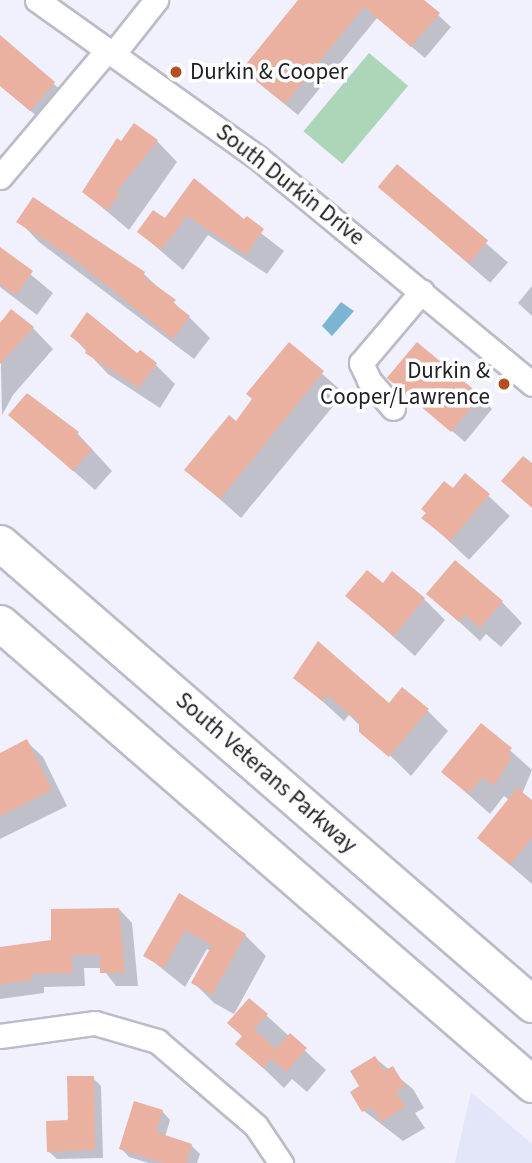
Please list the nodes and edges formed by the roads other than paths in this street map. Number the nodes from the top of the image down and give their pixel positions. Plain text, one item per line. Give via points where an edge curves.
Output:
1 (37, 0) edge
2 (156, 0) edge
3 (111, 51) junction
4 (0, 177) edge
5 (422, 291) junction
6 (532, 383) edge
7 (393, 408) dead end
8 (0, 543) edge
9 (0, 623) edge
10 (397, 968) junction
11 (532, 1004) edge
12 (0, 1036) edge
13 (532, 1060) edge
14 (532, 1084) edge
15 (281, 1163) edge

1 - 3 street, South Durkin Drive
2 - 3 street
3 - 4 street
3 - 5 street, South Durkin Drive via 257,157
5 - 6 street, South Durkin Drive
5 - 7 street via 361,363
8 - 11 highway, South Veterans Parkway
9 - 10 highway
10 - 13 highway via 465,1005
10 - 14 highway
12 - 15 street via 95,1023 157,1041 256,1126

